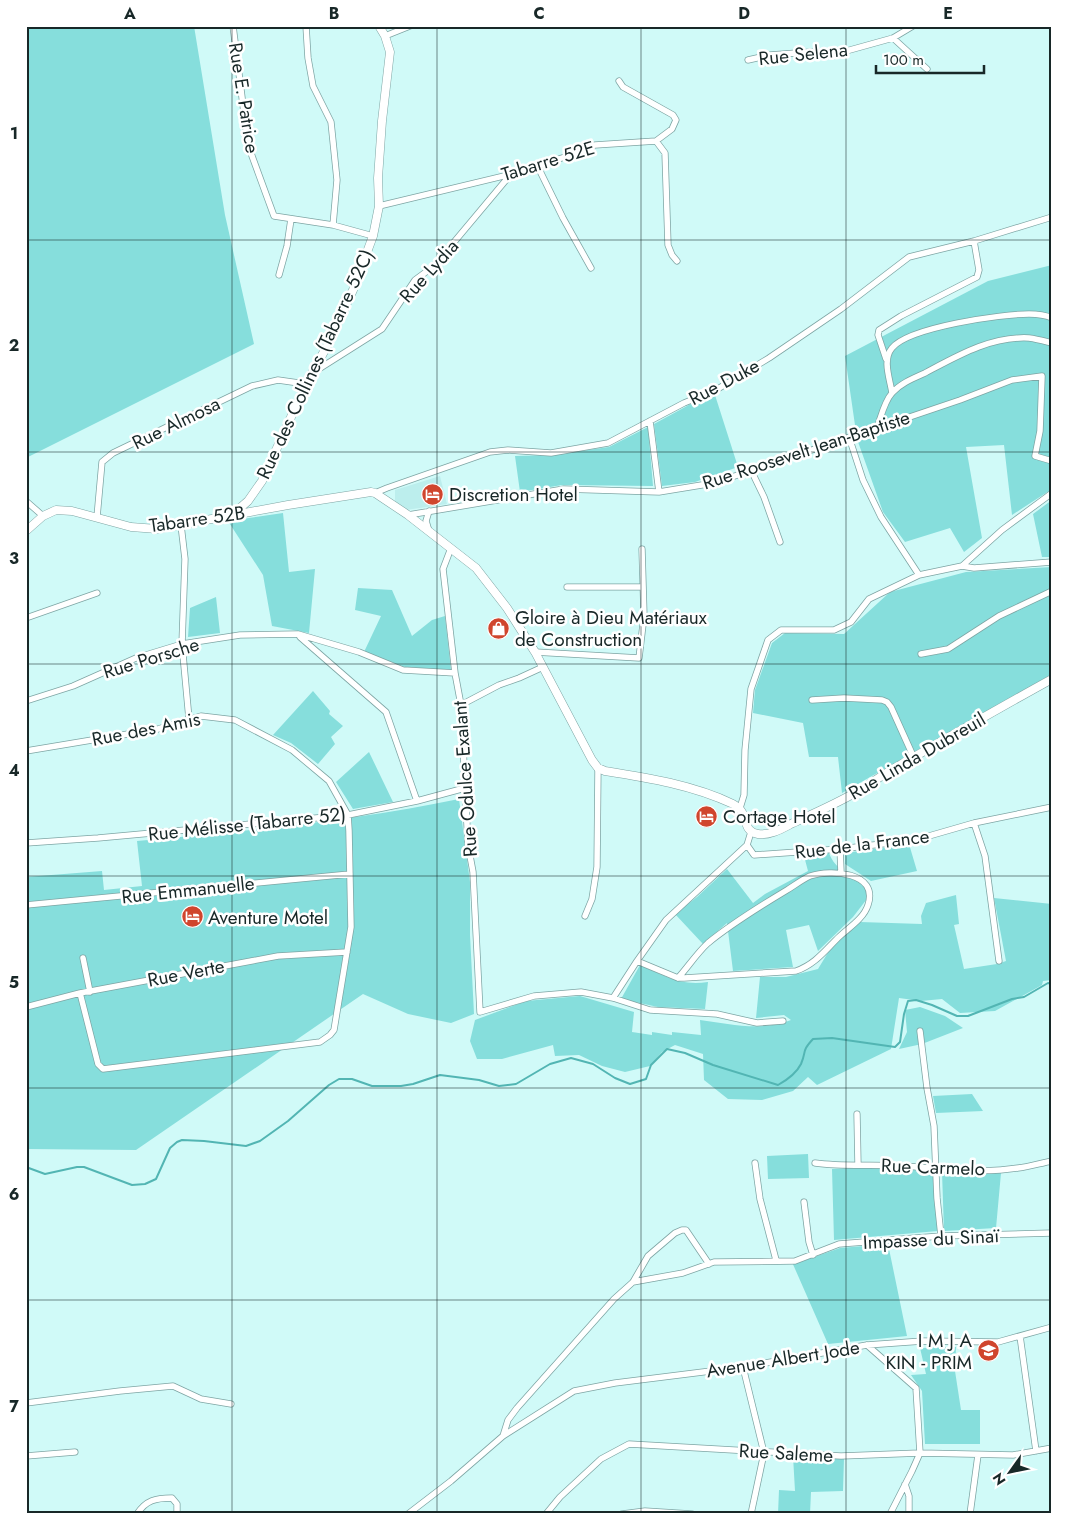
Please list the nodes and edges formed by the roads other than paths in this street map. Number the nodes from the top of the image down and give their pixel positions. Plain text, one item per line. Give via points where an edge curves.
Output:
1 (233, 26) edge
2 (306, 26) edge
3 (379, 26) edge
4 (410, 26) edge
5 (913, 26) edge
6 (385, 36) junction
7 (893, 38) junction
8 (748, 60) dead end
9 (927, 68) dead end
10 (619, 81) dead end
11 (656, 141) junction
12 (537, 166) junction
13 (512, 174) junction
14 (379, 206) junction
15 (1052, 217) edge
16 (291, 219) junction
17 (333, 225) junction
18 (372, 236) junction
19 (974, 241) junction
20 (677, 261) dead end
21 (591, 268) dead end
22 (279, 275) dead end
23 (1052, 318) edge
24 (1052, 343) edge
25 (886, 359) junction
26 (312, 373) junction
27 (306, 384) junction
28 (892, 393) junction
29 (650, 421) junction
30 (877, 428) junction
31 (849, 437) junction
32 (1052, 461) edge
33 (751, 470) junction
34 (659, 492) junction
35 (375, 493) junction
36 (1052, 493) edge
37 (26, 501) edge
38 (429, 512) junction
39 (232, 515) junction
40 (408, 515) junction
41 (43, 516) junction
42 (97, 517) junction
43 (181, 525) junction
44 (26, 531) edge
45 (429, 531) junction
46 (780, 542) dead end
47 (451, 548) junction
48 (642, 549) dead end
49 (1052, 562) edge
50 (962, 566) junction
51 (919, 575) junction
52 (567, 587) dead end
53 (643, 587) junction
54 (1052, 592) edge
55 (97, 593) dead end
56 (26, 618) edge
57 (298, 634) junction
58 (182, 644) junction
59 (535, 652) junction
60 (921, 654) dead end
61 (543, 667) junction
62 (455, 672) junction
63 (1052, 679) edge
64 (812, 700) dead end
65 (26, 701) edge
66 (461, 705) junction
67 (188, 719) junction
68 (26, 751) edge
69 (914, 758) junction
70 (598, 768) junction
71 (464, 788) junction
72 (416, 801) junction
73 (1052, 807) edge
74 (740, 808) junction
75 (348, 815) junction
76 (974, 823) junction
77 (751, 832) junction
78 (26, 843) edge
79 (747, 845) junction
80 (840, 849) junction
81 (841, 872) junction
82 (350, 874) junction
83 (26, 905) edge
84 (585, 916) dead end
85 (347, 952) junction
86 (82, 958) dead end
87 (637, 960) junction
88 (999, 961) dead end
89 (678, 978) junction
90 (90, 992) junction
91 (80, 993) junction
92 (613, 998) junction
93 (26, 1007) edge
94 (783, 1021) dead end
95 (920, 1031) dead end
96 (857, 1114) dead end
97 (1052, 1161) edge
98 (755, 1163) dead end
99 (814, 1163) dead end
100 (858, 1166) junction
101 (936, 1168) junction
102 (804, 1202) dead end
103 (1052, 1233) edge
104 (941, 1236) junction
105 (813, 1255) junction
106 (776, 1260) junction
107 (709, 1264) junction
108 (633, 1282) junction
109 (1052, 1326) edge
110 (1020, 1336) junction
111 (867, 1345) junction
112 (743, 1367) junction
113 (26, 1403) edge
114 (231, 1404) dead end
115 (503, 1436) junction
116 (1052, 1448) edge
117 (1036, 1451) junction
118 (75, 1452) dead end
119 (764, 1452) junction
120 (920, 1453) junction
121 (978, 1455) junction
122 (26, 1456) edge
123 (905, 1484) junction
124 (137, 1514) edge
125 (177, 1514) edge
126 (408, 1514) edge
127 (546, 1514) edge
128 (622, 1514) edge
129 (686, 1514) edge
130 (692, 1514) edge
131 (751, 1514) edge
132 (890, 1514) edge
133 (909, 1514) edge
134 (970, 1514) edge

1 - 16 street, Rue E. Patrice via 248,145 274,216
2 - 17 street via 313,86 331,122 337,180
3 - 6 street, Rue des Collines (Tabarre 52C)
4 - 6 street
5 - 7 street, Rue Selena
6 - 14 street, Rue des Collines (Tabarre 52C) via 390,52 380,140
7 - 8 street, Rue Selena via 839,53 770,55
7 - 9 street
10 - 11 street via 623,87 673,115 676,120 672,129
11 - 12 street, Tabarre 52E via 595,145
11 - 20 street via 664,153 668,245
12 - 13 street, Tabarre 52E
12 - 21 street
13 - 14 street, Tabarre 52E
13 - 26 street, Rue Lydia via 434,266 415,280 382,329
14 - 18 street, Rue des Collines (Tabarre 52C)
15 - 19 street, Rue Duke
16 - 17 street, Rue E. Patrice
16 - 22 street
17 - 18 street, Rue E. Patrice
18 - 26 street, Rue des Collines (Tabarre 52C) via 353,290
19 - 25 street via 979,270 977,277 879,330
19 - 29 street, Rue Duke via 909,257 769,358 716,390
23 - 25 street via 1014,314 922,331 898,342
24 - 28 street via 1030,338 995,341 964,352
25 - 28 street
26 - 27 street, Rue des Collines (Tabarre 52C)
27 - 39 street, Rue des Collines (Tabarre 52C) via 262,481 248,501
27 - 42 street, Rue Almosa via 278,380 252,386 113,454 102,462
28 - 30 street
29 - 34 street
29 - 35 street, Rue Duke via 608,443 551,453 490,452
30 - 31 street, Rue Roosevelt Jean-Baptiste
30 - 32 street, Rue Roosevelt Jean-Baptiste via 1012,380 1042,376 1040,430 1035,456
31 - 33 street, Rue Roosevelt Jean-Baptiste
31 - 51 street via 863,480 878,510
33 - 34 street, Rue Roosevelt Jean-Baptiste via 714,483
33 - 46 street
34 - 38 street, Rue Roosevelt Jean-Baptiste via 564,489
35 - 39 street, Tabarre 52B
35 - 40 street
36 - 50 street via 1002,530
37 - 41 street
38 - 40 street, Rue Roosevelt Jean-Baptiste
38 - 45 street via 426,521
39 - 43 street, Tabarre 52B
40 - 45 street
41 - 42 street, Tabarre 52B via 56,510
41 - 44 street, Tabarre 52B
42 - 43 street, Tabarre 52B via 131,527
43 - 58 street via 185,559
45 - 47 street
47 - 59 street via 476,568
47 - 62 street, Rue Odulce Exalant via 442,569
48 - 53 street
49 - 50 street via 974,568
50 - 51 street
51 - 74 street via 869,599 851,622 834,630 781,630 768,640 750,689 744,795
52 - 53 street
53 - 59 street via 644,616 639,658
54 - 60 street via 999,616 948,648
55 - 56 street
57 - 58 street, Rue Porsche via 240,635
57 - 62 street, Rue Porsche via 359,652 403,670
57 - 72 street via 386,712
58 - 65 street, Rue Porsche via 136,658 73,686
58 - 67 street
59 - 61 street
61 - 66 street
61 - 70 street
62 - 66 street, Rue Odulce Exalant
63 - 69 street, Rue Linda Dubreuil
64 - 69 street via 844,698 887,702
66 - 71 street, Rue Odulce Exalant
67 - 68 street, Rue des Amis via 158,729
67 - 75 street, Rue des Amis via 201,716 235,720 292,750 329,781
69 - 77 street, Rue Linda Dubreuil via 853,794 770,834
70 - 74 street via 670,782
70 - 84 street via 597,867 592,899
71 - 72 street, Rue Mélisse (Tabarre 52)
71 - 92 street, Rue Odulce Exalant via 468,845 474,872 480,1012 534,996 580,992
72 - 75 street, Rue Mélisse (Tabarre 52)
73 - 76 street, Rue de la France
74 - 77 street
75 - 78 street, Rue Mélisse (Tabarre 52)
75 - 82 street
76 - 80 street, Rue de la France via 915,840
76 - 88 street via 985,856
77 - 79 street
79 - 80 street, Rue de la France via 754,855
79 - 87 street via 671,914
80 - 81 street
81 - 89 street via 810,876 770,900 707,944
81 - 89 street via 851,874 866,884 870,895 868,906 816,962 796,971
82 - 83 street, Rue Emmanuelle
82 - 85 street via 351,927
85 - 90 street, Rue Verte via 278,956
85 - 91 street via 334,1030 320,1042 103,1068 98,1064
86 - 90 street
87 - 89 street
87 - 92 street
90 - 91 street, Rue Verte
91 - 93 street, Rue Verte
92 - 94 street via 650,1010 717,1014 757,1023
95 - 101 street via 934,1126
96 - 100 street
97 - 101 street, Rue Carmelo via 1017,1169
98 - 106 street via 760,1199
99 - 100 street, Rue Carmelo
100 - 101 street, Rue Carmelo
101 - 104 street
102 - 105 street
103 - 104 street, Impasse du Sinaï
104 - 105 street, Impasse du Sinaï via 838,1244
105 - 106 street, Impasse du Sinaï via 795,1260
106 - 107 street, Impasse du Sinaï
107 - 108 street, Impasse du Sinaï
107 - 108 street via 691,1236 682,1230 648,1256
108 - 115 street via 602,1311 516,1408
109 - 110 street, Avenue Albert Jode
110 - 111 street, Avenue Albert Jode via 998,1342 923,1341
110 - 117 street
111 - 112 street, Avenue Albert Jode
111 - 120 street via 916,1388
112 - 115 street, Avenue Albert Jode via 615,1383 574,1392
112 - 119 street
113 - 114 street via 173,1386 201,1399
115 - 126 street, Avenue Albert Jode
116 - 117 street, Rue Saleme
117 - 121 street, Rue Saleme
118 - 122 street
119 - 120 street, Rue Saleme via 841,1456
119 - 127 street, Rue Saleme via 630,1444 601,1459
119 - 131 street
120 - 121 street, Rue Saleme
120 - 123 street
121 - 134 street
123 - 132 street
123 - 133 street
124 - 125 street via 142,1505 157,1498 172,1498 177,1504
128 - 129 street via 645,1511
129 - 130 street

